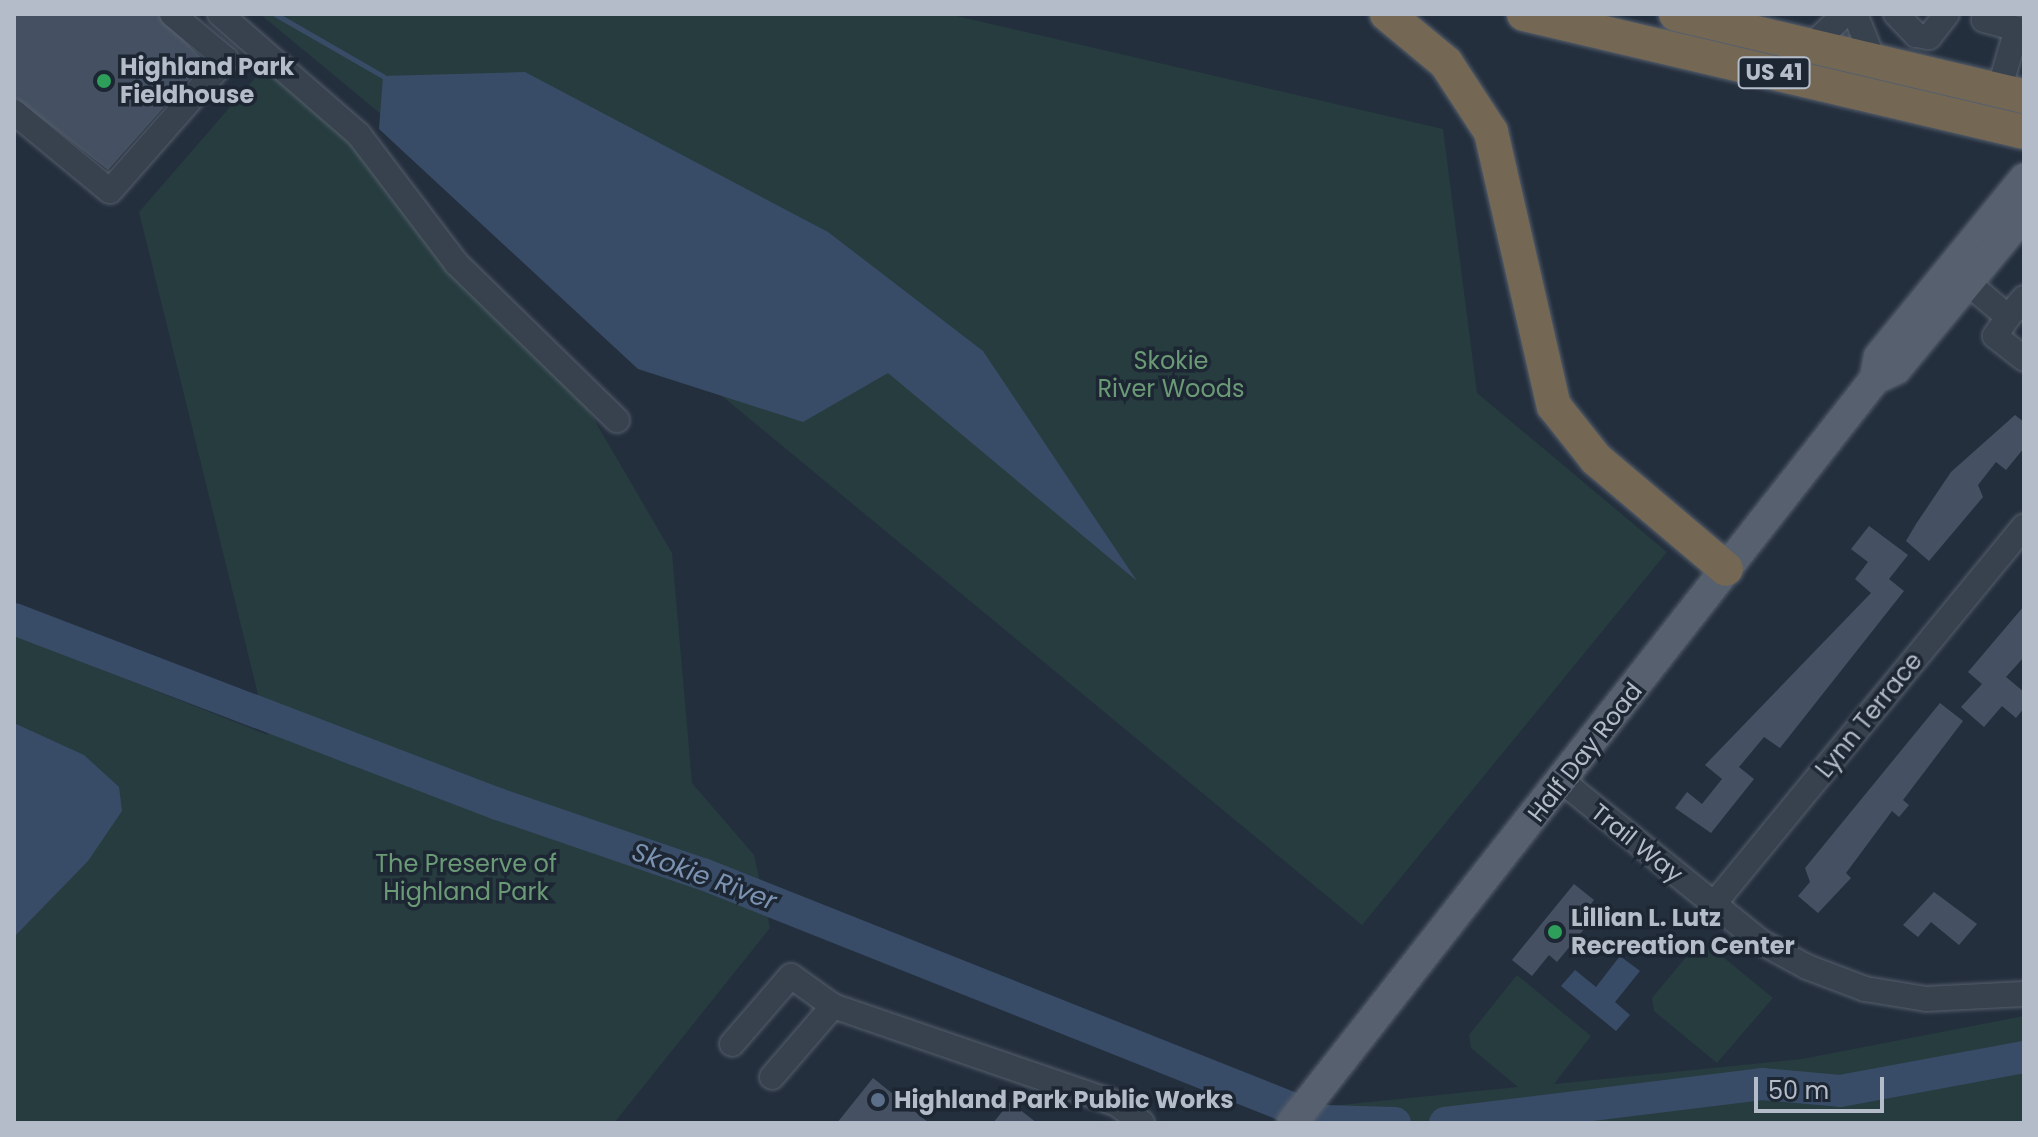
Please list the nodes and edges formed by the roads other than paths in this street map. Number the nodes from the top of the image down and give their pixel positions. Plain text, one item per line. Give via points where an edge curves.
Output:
1 (172, 14) edge
2 (220, 14) edge
3 (1387, 14) edge
4 (1524, 14) edge
5 (1676, 14) edge
6 (1845, 14) edge
7 (1855, 14) edge
8 (1896, 14) edge
9 (1947, 14) edge
10 (1986, 14) edge
11 (2016, 25) edge
12 (1811, 46) junction
13 (1874, 61) junction
14 (2012, 93) edge
15 (14, 112) edge
16 (2024, 132) edge
17 (2024, 179) edge
18 (2024, 214) edge
19 (1968, 283) junction
20 (2018, 310) edge
21 (2024, 359) edge
22 (1875, 379) junction
23 (617, 420) dead end
24 (2024, 526) edge
25 (1726, 569) junction
26 (1562, 781) junction
27 (1713, 905) junction
28 (2024, 994) edge
29 (833, 1006) junction
30 (732, 1044) dead end
31 (772, 1077) dead end
32 (1142, 1123) edge
33 (1292, 1123) edge

1 - 15 street via 226,59 110,191
2 - 23 street via 359,135 456,263
3 - 25 highway via 1446,63 1491,132 1554,406 1596,459
4 - 16 highway, US 41
5 - 12 highway, US 41
6 - 12 street
7 - 13 street
8 - 9 street via 1916,35 1929,37
10 - 11 street via 1984,20
11 - 14 street
12 - 13 highway, US 41
13 - 14 highway, US 41
17 - 22 main road, Half Day Road via 1879,357
18 - 19 main road, Half Day Road
19 - 20 street
19 - 22 main road, Half Day Road via 1896,369
20 - 21 street via 1995,336
22 - 25 main road, Half Day Road
24 - 27 street, Lynn Terrace
25 - 26 main road, Half Day Road
26 - 27 street, Trail Way
26 - 33 main road, Half Day Road
27 - 28 street, Trail Way via 1807,967 1865,989 1960,1001
29 - 30 street via 791,976
29 - 31 street
29 - 32 street via 1117,1104

